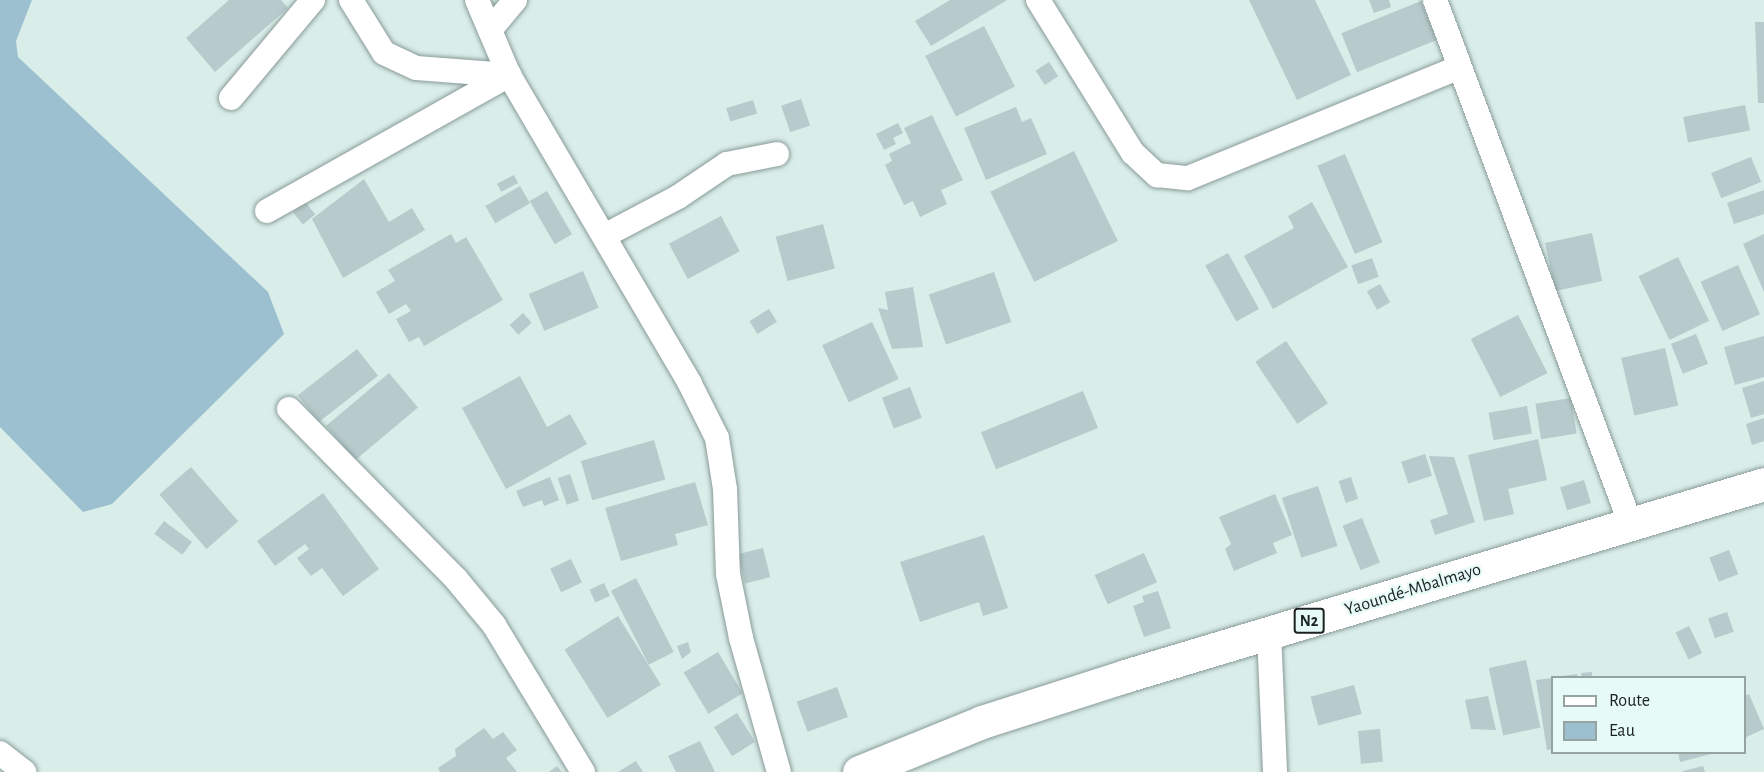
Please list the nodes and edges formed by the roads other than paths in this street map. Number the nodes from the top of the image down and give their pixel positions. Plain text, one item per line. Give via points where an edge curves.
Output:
1 (313, 0) edge
2 (351, 0) edge
3 (477, 0) edge
4 (515, 0) edge
5 (1038, 0) edge
6 (1435, 0) edge
7 (490, 30) junction
8 (1458, 68) junction
9 (509, 75) junction
10 (231, 98) dead end
11 (777, 154) dead end
12 (267, 211) dead end
13 (604, 236) junction
14 (289, 409) dead end
15 (1764, 484) edge
16 (1631, 525) junction
17 (1269, 633) junction
18 (0, 753) edge
19 (24, 772) edge
20 (583, 772) edge
21 (779, 772) edge
22 (859, 772) edge
23 (1275, 772) edge

1 - 10 street
2 - 9 street via 384,53 416,68
3 - 7 street
4 - 7 street
5 - 8 street via 1133,153 1157,175 1188,178
6 - 8 street
7 - 9 street
8 - 16 street
9 - 12 street
9 - 13 street
11 - 13 street via 727,164 678,197
13 - 21 street via 717,438 728,574 741,638
14 - 20 street via 456,579 494,625
15 - 16 highway, Yaoundé-Mbalmayo / N2
16 - 17 highway, Yaoundé-Mbalmayo / N2
17 - 22 highway, Yaoundé-Mbalmayo / N2 via 982,722
17 - 23 street
18 - 19 street

